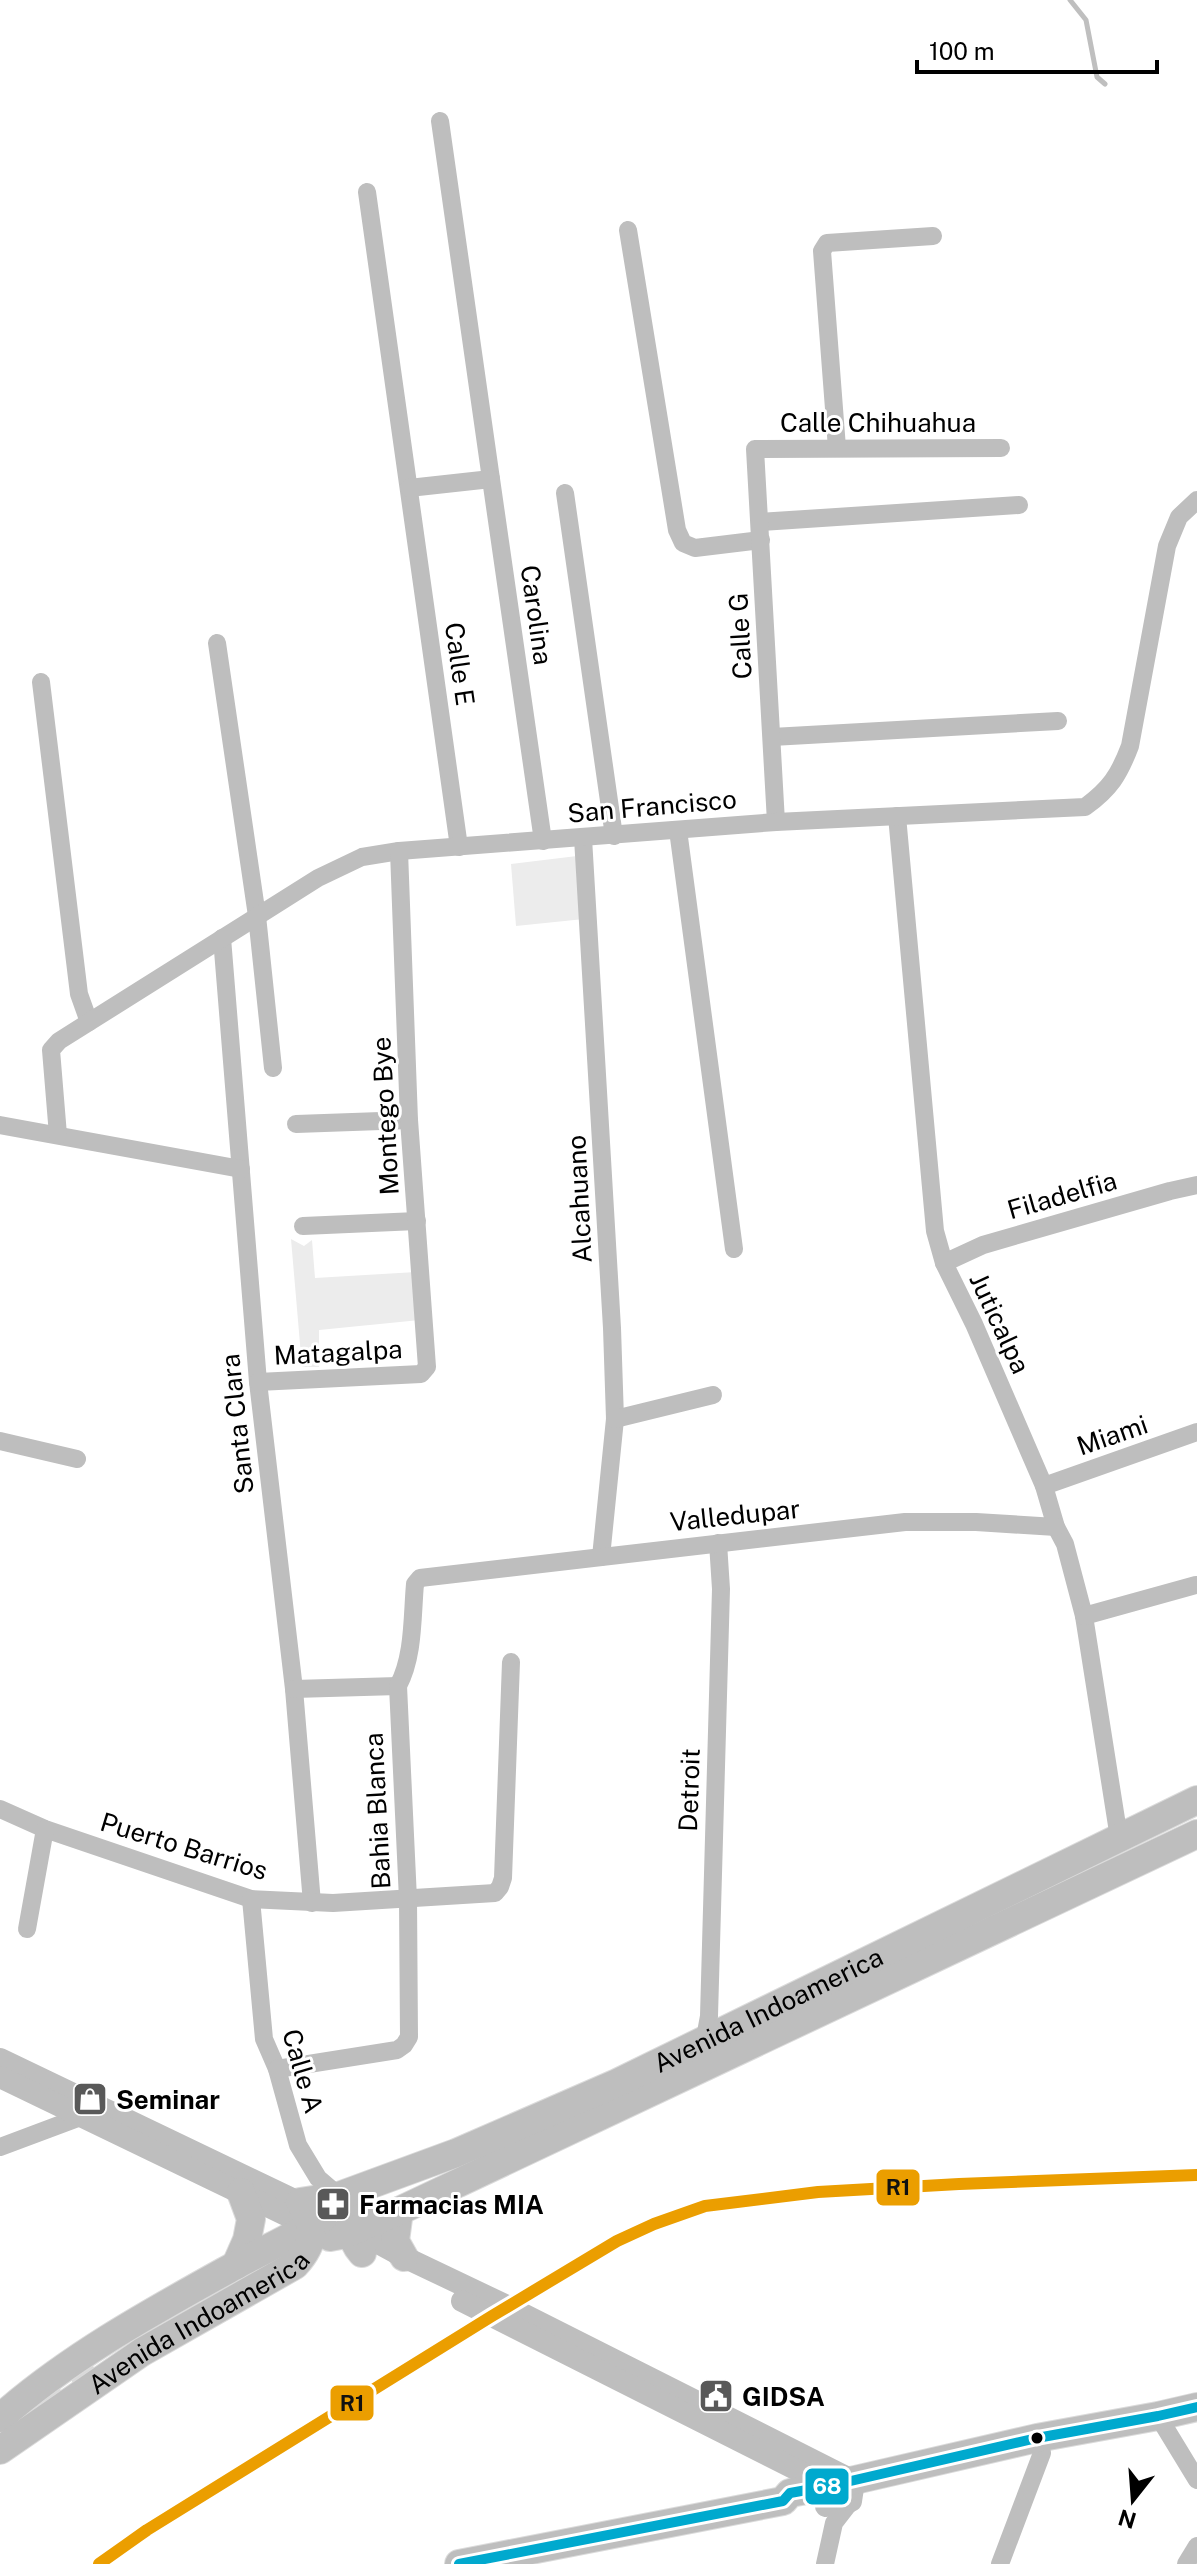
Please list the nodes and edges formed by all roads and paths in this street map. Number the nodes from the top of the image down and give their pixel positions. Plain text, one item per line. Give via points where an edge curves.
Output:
1 (440, 121) dead end
2 (367, 192) dead end
3 (628, 230) dead end
4 (933, 236) dead end
5 (837, 448) junction
6 (1001, 448) dead end
7 (755, 449) joint
8 (491, 479) junction
9 (409, 488) junction
10 (565, 493) dead end
11 (1197, 500) edge
12 (1019, 505) dead end
13 (760, 531) junction
14 (217, 643) dead end
15 (41, 682) dead end
16 (1058, 721) dead end
17 (772, 737) junction
18 (897, 816) junction
19 (776, 822) junction
20 (678, 830) junction
21 (614, 836) junction
22 (583, 838) junction
23 (543, 841) junction
24 (459, 847) junction
25 (399, 851) junction
26 (257, 916) junction
27 (222, 938) junction
28 (89, 1022) junction
29 (273, 1068) dead end
30 (409, 1120) junction
31 (296, 1124) dead end
32 (0, 1125) edge
33 (58, 1135) junction
34 (241, 1169) junction
35 (1197, 1185) edge
36 (417, 1221) junction
37 (303, 1226) dead end
38 (734, 1249) dead end
39 (944, 1263) junction
40 (421, 1374) joint
41 (258, 1382) junction
42 (713, 1395) dead end
43 (615, 1419) junction
44 (1197, 1432) edge
45 (0, 1441) edge
46 (77, 1459) dead end
47 (1044, 1486) junction
48 (1056, 1527) junction
49 (718, 1543) junction
50 (601, 1557) junction
51 (420, 1578) joint
52 (1196, 1585) edge
53 (1084, 1616) junction
54 (511, 1662) dead end
55 (398, 1686) junction
56 (294, 1689) junction
57 (1197, 1800) edge
58 (0, 1809) edge
59 (45, 1829) junction
60 (1197, 1834) edge
61 (1119, 1838) junction
62 (251, 1899) junction
63 (408, 1899) junction
64 (312, 1903) junction
65 (27, 1929) dead end
66 (705, 2038) junction
67 (0, 2059) edge
68 (277, 2069) junction
69 (0, 2077) edge
70 (83, 2116) junction
71 (0, 2147) edge
72 (241, 2192) junction
73 (399, 2211) junction
74 (332, 2223) junction
75 (404, 2257) junction
76 (236, 2265) junction
77 (295, 2265) junction
78 (1197, 2407) edge
79 (0, 2418) edge
80 (1162, 2423) junction
81 (1197, 2424) edge
82 (0, 2450) edge
83 (1042, 2453) junction
84 (1197, 2480) edge
85 (839, 2499) junction
86 (1197, 2546) edge
87 (459, 2564) edge
88 (825, 2564) edge
89 (1000, 2564) edge
90 (1186, 2564) edge

1 - 8 street, Carolina
2 - 9 street, Calle E
3 - 13 street via 677,530 683,543 695,548
4 - 5 street via 827,243 822,251
5 - 6 street, Calle Chihuahua
5 - 7 street, Calle Chihuahua
7 - 13 street, Calle G
8 - 9 street
8 - 23 street, Carolina
9 - 24 street, Calle E
10 - 21 street
11 - 18 street, San Francisco via 1179,517 1167,546 1130,746 1121,772 1103,794 1085,807
12 - 13 street
13 - 17 street, Calle G
14 - 26 street
15 - 28 street via 79,994
16 - 17 street
17 - 19 street, Calle G
18 - 19 street, San Francisco
18 - 39 street, Juticalpa via 935,1231
19 - 20 street, San Francisco
20 - 21 street, San Francisco
20 - 38 street
21 - 22 street, San Francisco
22 - 23 street, San Francisco
22 - 43 street, Alcahuano
23 - 24 street, San Francisco
24 - 25 street, San Francisco
25 - 26 street, San Francisco via 362,857
25 - 30 street, Montego Bye
26 - 27 street, San Francisco
26 - 29 street
27 - 28 street, San Francisco
27 - 34 street, Santa Clara
28 - 33 street, San Francisco via 51,1050
30 - 31 street
30 - 36 street, Montego Bye
32 - 33 street
33 - 34 street
34 - 41 street, Santa Clara
35 - 39 street, Filadelfia via 983,1245
36 - 37 street
36 - 40 street, Montego Bye via 427,1367
39 - 47 street, Juticalpa
40 - 41 street, Matagalpa
41 - 56 street, Santa Clara
42 - 43 street
43 - 50 street, Alcahuano
44 - 47 street, Miami
45 - 46 street
47 - 48 street, Juticalpa
48 - 49 street, Valledupar via 905,1522
48 - 53 street, Juticalpa
49 - 50 street, Valledupar
49 - 66 street, Detroit via 721,1589
50 - 51 street, Valledupar
51 - 55 street, Bahia Blanca via 415,1584 408,1658
52 - 53 street
53 - 61 street, Juticalpa
54 - 63 street, Puerto Barrios via 500,1887 495,1893
55 - 56 street
55 - 63 street, Bahia Blanca
56 - 64 street, Santa Clara
57 - 61 main road, Avenida Indoamerica
58 - 59 street, Puerto Barrios
59 - 62 street, Puerto Barrios
59 - 65 street
60 - 73 main road, Avenida Indoamerica
61 - 66 main road, Avenida Indoamerica
62 - 64 street, Puerto Barrios
62 - 68 street, Calle A via 264,2039
63 - 64 street, Puerto Barrios
63 - 68 street, Bahia Blanca via 409,2037 404,2045
66 - 74 main road, Avenida Indoamerica via 617,2083 396,2176
67 - 74 street
68 - 74 street, Calle A via 298,2145 318,2178
69 - 70 street
70 - 71 street
70 - 72 street
72 - 74 street
72 - 76 main road via 251,2219
73 - 74 main road, Avenida Indoamerica
73 - 75 main road via 395,2241
74 - 75 street
74 - 76 main road, Avenida Indoamerica
74 - 77 main road, Avenida Indoamerica
74 - 77 main road via 323,2256
74 - 85 street
75 - 85 street via 509,2307
76 - 79 main road, Avenida Indoamerica via 83,2354
77 - 82 main road, Avenida Indoamerica via 142,2352
78 - 80 main road
80 - 81 main road
80 - 83 main road
80 - 84 street
80 - 85 main road via 1037,2438
83 - 85 main road
83 - 89 street
85 - 87 main road via 795,2508 783,2501
85 - 88 street
86 - 90 street

